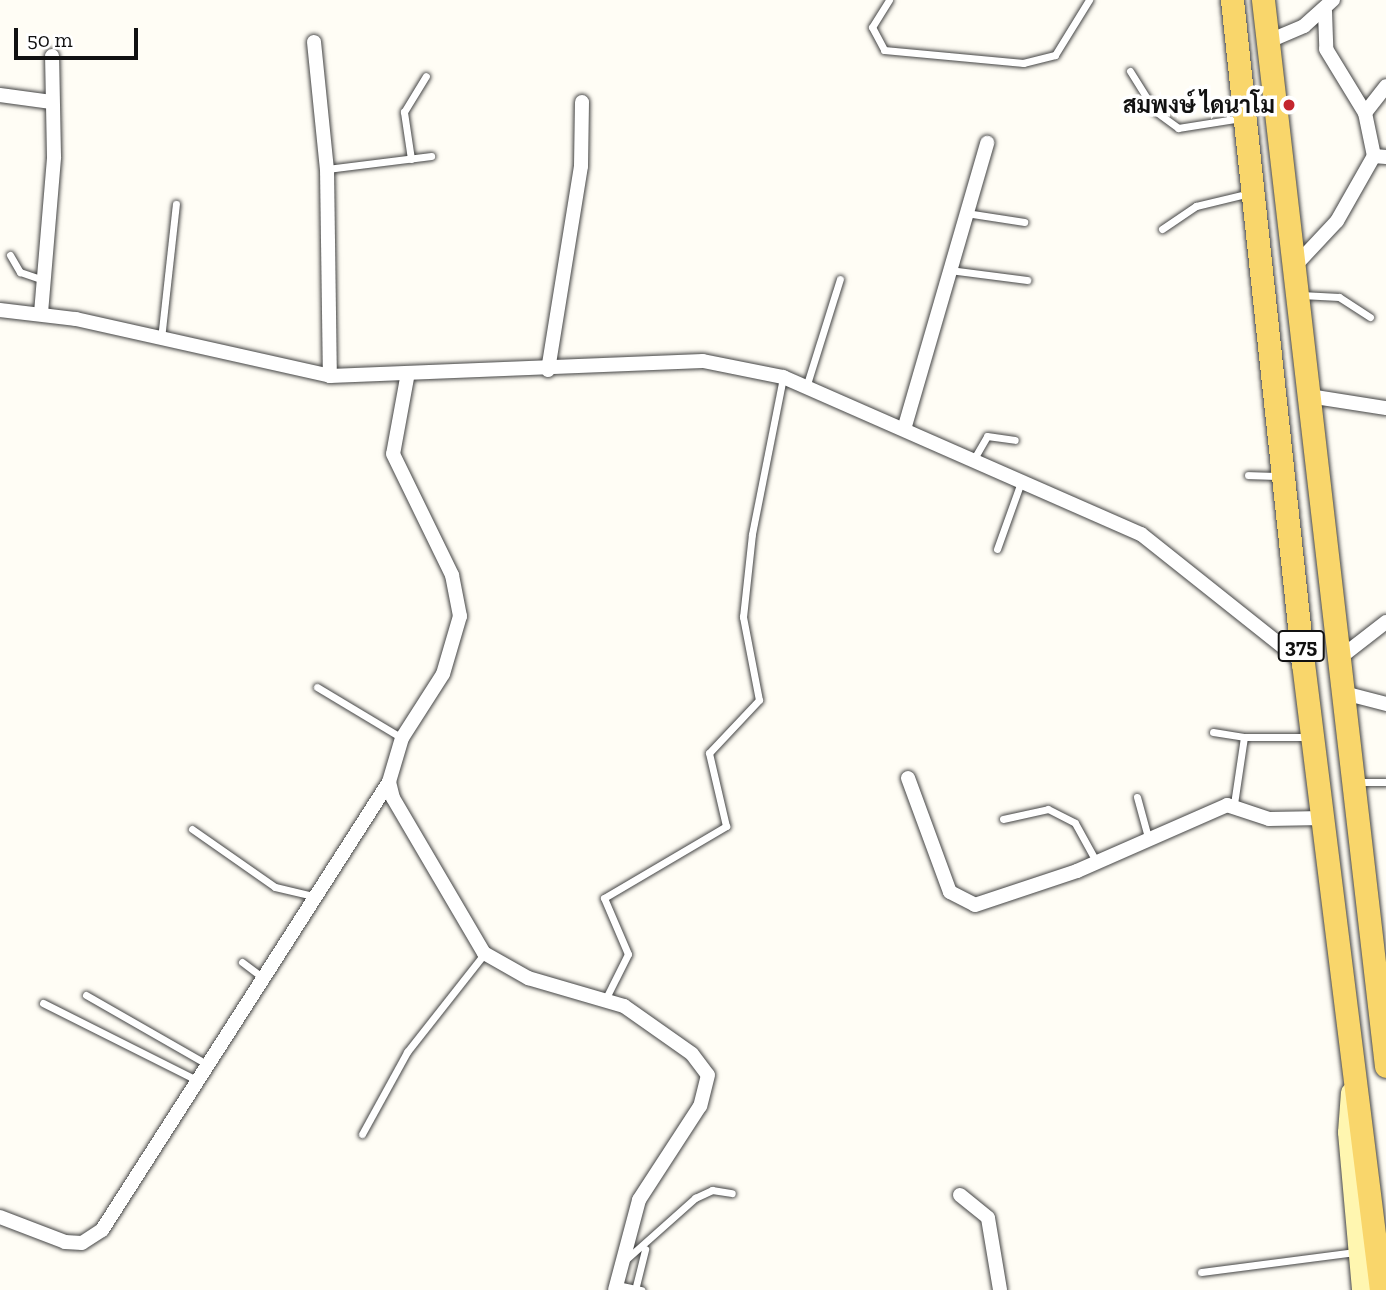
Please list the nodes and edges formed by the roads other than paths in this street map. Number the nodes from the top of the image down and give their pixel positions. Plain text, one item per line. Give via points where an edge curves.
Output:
1 (890, 0) edge
2 (1089, 0) edge
3 (1231, 0) edge
4 (1263, 0) edge
5 (1329, 5) edge
6 (1269, 41) junction
7 (314, 42) dead end
8 (52, 57) dead end
9 (1130, 71) dead end
10 (426, 76) dead end
11 (1386, 86) edge
12 (0, 95) edge
13 (52, 102) junction
14 (582, 102) dead end
15 (1365, 113) junction
16 (1246, 117) junction
17 (987, 143) dead end
18 (431, 156) dead end
19 (1380, 156) edge
20 (411, 159) junction
21 (327, 169) junction
22 (1256, 192) junction
23 (176, 204) dead end
24 (966, 213) junction
25 (1024, 222) dead end
26 (1162, 229) dead end
27 (10, 255) dead end
28 (1293, 268) junction
29 (950, 270) junction
30 (840, 279) dead end
31 (44, 280) junction
32 (1027, 280) dead end
33 (1296, 295) junction
34 (0, 310) edge
35 (41, 313) junction
36 (1370, 317) dead end
37 (160, 340) junction
38 (548, 370) junction
39 (330, 376) junction
40 (783, 377) junction
41 (407, 378) junction
42 (807, 384) junction
43 (1309, 396) junction
44 (1386, 408) edge
45 (905, 426) junction
46 (1015, 440) dead end
47 (975, 457) junction
48 (1248, 475) dead end
49 (1285, 476) junction
50 (1023, 479) junction
51 (997, 549) dead end
52 (1386, 622) edge
53 (1337, 660) junction
54 (1303, 663) junction
55 (317, 687) dead end
56 (1340, 692) junction
57 (1386, 704) edge
58 (1213, 732) dead end
59 (1244, 737) junction
60 (1312, 737) junction
61 (402, 738) junction
62 (908, 778) dead end
63 (389, 782) junction
64 (1353, 782) junction
65 (1386, 782) edge
66 (1137, 797) dead end
67 (1234, 804) junction
68 (1323, 818) junction
69 (1003, 820) dead end
70 (192, 829) dead end
71 (1150, 841) junction
72 (1362, 855) junction
73 (1329, 861) junction
74 (1097, 863) junction
75 (318, 898) junction
76 (484, 953) junction
77 (242, 962) dead end
78 (263, 978) junction
79 (86, 995) dead end
80 (606, 998) junction
81 (43, 1003) dead end
82 (1383, 1007) edge
83 (1353, 1049) junction
84 (208, 1065) junction
85 (1386, 1066) edge
86 (198, 1080) junction
87 (362, 1134) dead end
88 (732, 1193) dead end
89 (960, 1195) dead end
90 (0, 1217) edge
91 (645, 1249) junction
92 (1357, 1252) junction
93 (619, 1266) junction
94 (1201, 1272) dead end
95 (616, 1287) edge
96 (639, 1288) edge
97 (1000, 1290) edge
98 (1361, 1290) edge
99 (1381, 1290) edge

1 - 2 lane via 872,27 884,50 1023,63 1055,55
3 - 16 main road, 375
4 - 6 main road, 375
5 - 6 street
5 - 15 street via 1325,48
6 - 28 main road, 375
7 - 21 street
8 - 13 street
9 - 16 lane via 1155,111 1178,128
10 - 20 lane via 404,112
11 - 15 street
12 - 13 street
13 - 31 street
14 - 38 street via 581,166
15 - 19 street
16 - 22 main road, 375
17 - 24 street
18 - 20 lane
19 - 28 street via 1337,221
20 - 21 lane
21 - 39 street
22 - 26 lane via 1196,206
22 - 49 main road, 375
23 - 37 lane
24 - 25 lane
24 - 29 street
27 - 31 lane via 20,272
28 - 33 main road, 375
29 - 32 lane
29 - 45 street
30 - 42 lane
31 - 35 street
33 - 36 lane via 1339,297
33 - 43 main road, 375
34 - 35 street
35 - 37 street
37 - 39 street
38 - 40 street via 703,361
38 - 41 street
39 - 41 street
40 - 42 street
40 - 80 lane via 754,521 743,617 759,699 709,753 726,826 604,898 628,954
41 - 61 street via 393,454 452,575 460,616 443,674
42 - 45 street
43 - 44 street
43 - 53 main road, 375
45 - 47 street
46 - 47 lane via 987,436
47 - 50 street
48 - 49 lane
49 - 54 main road, 375
50 - 51 lane
50 - 54 street via 1152,541
52 - 53 street
53 - 56 main road, 375
54 - 60 main road, 375
55 - 61 lane
56 - 57 street
56 - 64 main road, 375
58 - 59 lane
59 - 60 lane
59 - 67 lane
60 - 68 main road, 375
61 - 63 street
62 - 74 street via 957,900 975,905
63 - 75 street
63 - 76 street via 402,818
64 - 65 lane
64 - 72 main road, 375
66 - 71 lane
67 - 68 street via 1269,819
67 - 71 street
68 - 73 main road, 375
69 - 74 lane via 1048,809 1075,823
70 - 75 lane via 275,887
71 - 74 street
72 - 73 main road
72 - 82 main road, 375
73 - 83 main road, 375
75 - 78 street
76 - 80 street via 528,978
76 - 87 lane via 407,1052
77 - 78 lane
78 - 84 street
79 - 84 lane
80 - 93 street via 703,1062 709,1088 639,1200
81 - 86 lane
82 - 85 main road, 375
83 - 92 main road, 375 via 1347,1132
83 - 99 main road, 375
84 - 86 street
86 - 90 street via 102,1230 82,1243 65,1242
88 - 91 lane via 705,1192
89 - 97 street via 988,1218
91 - 93 lane
91 - 96 lane
92 - 94 lane
92 - 98 main road, 375
93 - 95 street
95 - 96 lane

